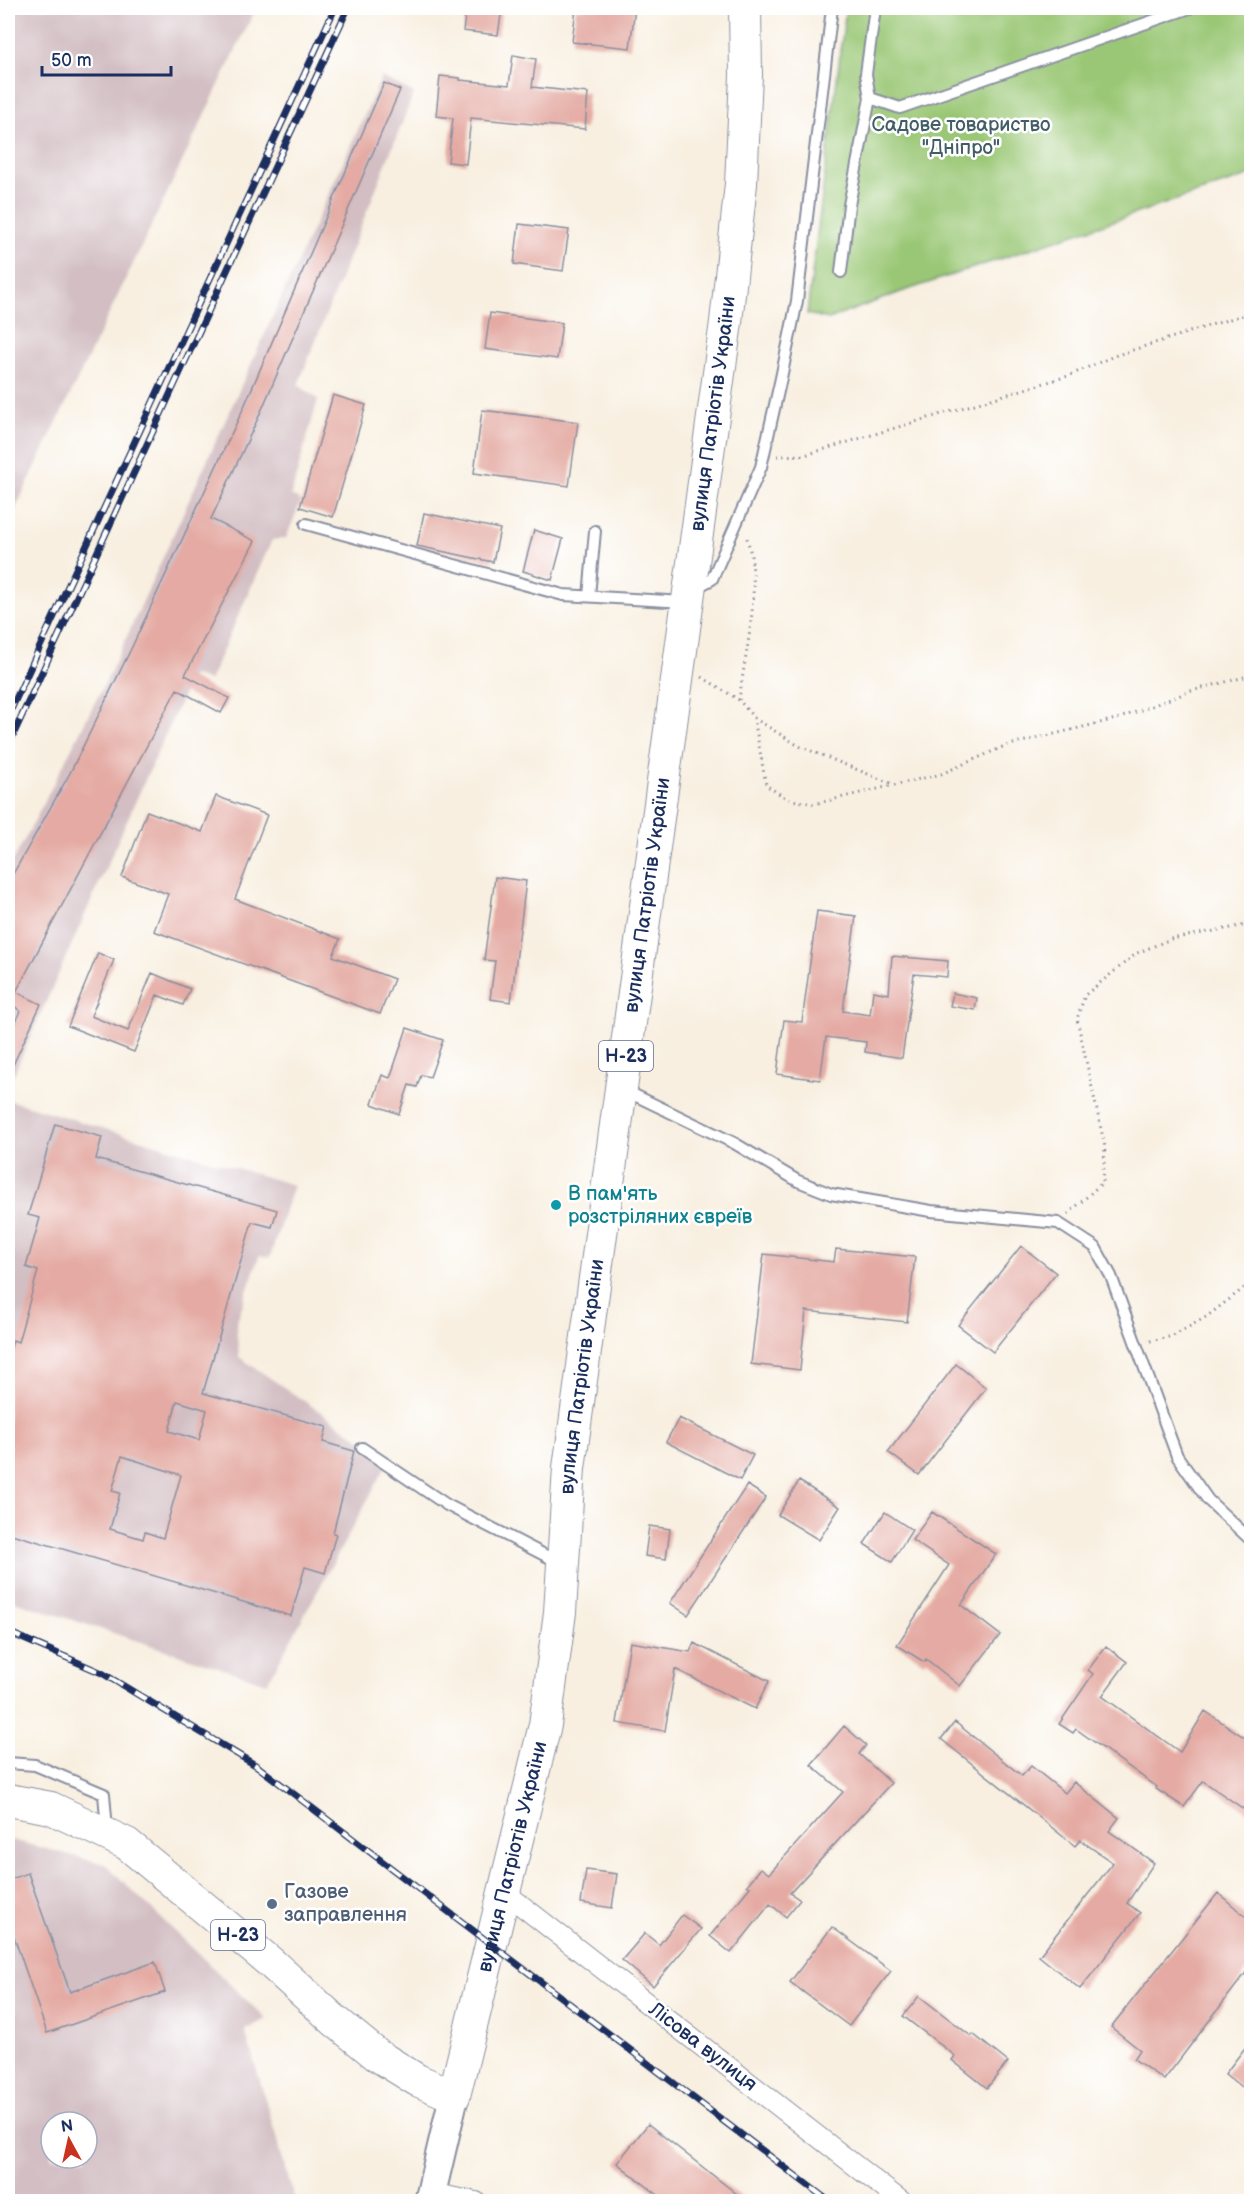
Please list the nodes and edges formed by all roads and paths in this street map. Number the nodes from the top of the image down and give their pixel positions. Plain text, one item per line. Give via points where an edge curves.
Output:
1 (745, 8) edge
2 (832, 8) edge
3 (875, 8) edge
4 (1190, 8) edge
5 (870, 99) junction
6 (841, 272) dead end
7 (1251, 312) edge
8 (763, 456) junction
9 (740, 516) junction
10 (306, 524) dead end
11 (595, 531) dead end
12 (590, 596) junction
13 (689, 597) junction
14 (680, 664) junction
15 (1251, 675) edge
16 (739, 700) junction
17 (754, 718) junction
18 (895, 785) junction
19 (1251, 924) edge
20 (621, 1089) junction
21 (1058, 1223) junction
22 (1251, 1282) edge
23 (1136, 1344) junction
24 (362, 1448) dead end
25 (1251, 1541) edge
26 (563, 1564) junction
27 (8, 1763) edge
28 (8, 1800) edge
29 (108, 1835) junction
30 (504, 1892) junction
31 (454, 2096) junction
32 (430, 2197) edge
33 (476, 2202) edge
34 (902, 2202) edge

1 - 13 main road, вулиця Патріотів України / Н-23 via 741,184
2 - 8 lane via 797,301
3 - 5 lane via 866,74
4 - 5 lane via 900,108
5 - 6 lane via 849,205
7 - 8 path via 1114,356 1068,376 805,455
8 - 9 lane
9 - 13 lane via 712,579
9 - 16 path via 751,550 754,584
10 - 12 lane via 562,595
11 - 12 lane
12 - 13 lane
13 - 14 main road, вулиця Патріотів України / Н-23
14 - 16 path
14 - 20 main road, вулиця Патріотів України / Н-23
15 - 18 path via 1191,691 1120,718 1005,746 941,774
16 - 17 path
17 - 18 path via 799,746
17 - 18 path via 766,785 787,799 814,804
19 - 21 path via 1171,939 1137,953 1085,995 1077,1019 1105,1147 1103,1182
20 - 21 lane via 734,1143 798,1181 831,1194 931,1211
20 - 26 main road, вулиця Патріотів України / Н-23 via 569,1468
21 - 23 lane via 1095,1247 1111,1276
22 - 23 path via 1206,1317 1173,1336
23 - 25 lane via 1177,1456 1208,1500
24 - 26 lane via 447,1506
26 - 30 main road, вулиця Патріотів України / Н-23 via 544,1725
27 - 29 lane via 35,1765 104,1794
28 - 29 main road, Н-23 via 51,1808
29 - 31 main road, Н-23 via 127,1844 377,2055 417,2080
30 - 31 main road, вулиця Патріотів України / Н-23
30 - 34 street, Лісова вулиця
31 - 32 main road, вулиця Патріотів України
32 - 33 street

